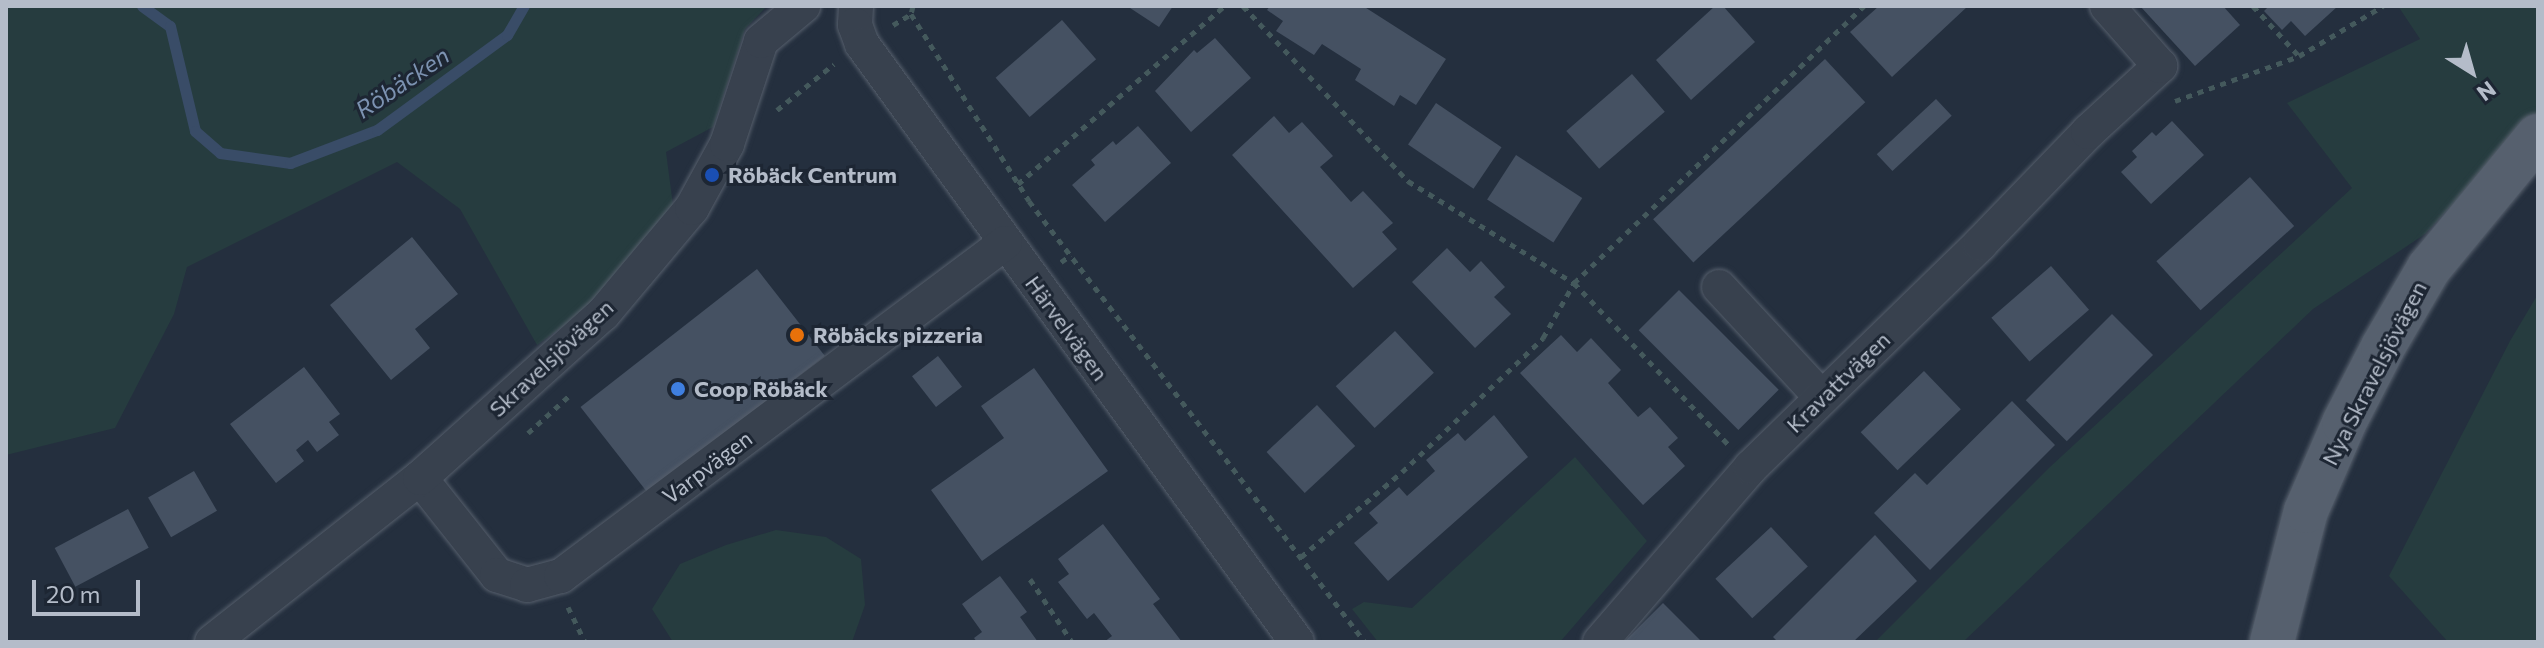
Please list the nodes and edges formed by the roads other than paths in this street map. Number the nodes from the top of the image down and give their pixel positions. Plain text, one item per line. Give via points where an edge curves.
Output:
1 (803, 6) edge
2 (856, 6) edge
3 (2107, 6) edge
4 (2538, 136) edge
5 (1005, 243) junction
6 (1719, 287) dead end
7 (1822, 398) junction
8 (420, 478) junction
9 (212, 642) edge
10 (1297, 642) edge
11 (1600, 642) edge
12 (2272, 642) edge

1 - 8 street, Skravelsjövägen via 761,41 727,144 692,208 603,314
2 - 5 street, Härvelvägen via 862,44
3 - 7 street, Kravattvägen via 2160,66
4 - 12 main road, Nya Skravelsjövägen via 2429,268 2383,347 2306,511
5 - 8 street, Varpvägen via 561,576 527,585 497,575
5 - 10 street, Härvelvägen
6 - 7 street
7 - 11 street, Kravattvägen via 1751,467
8 - 9 street, Skravelsjövägen

